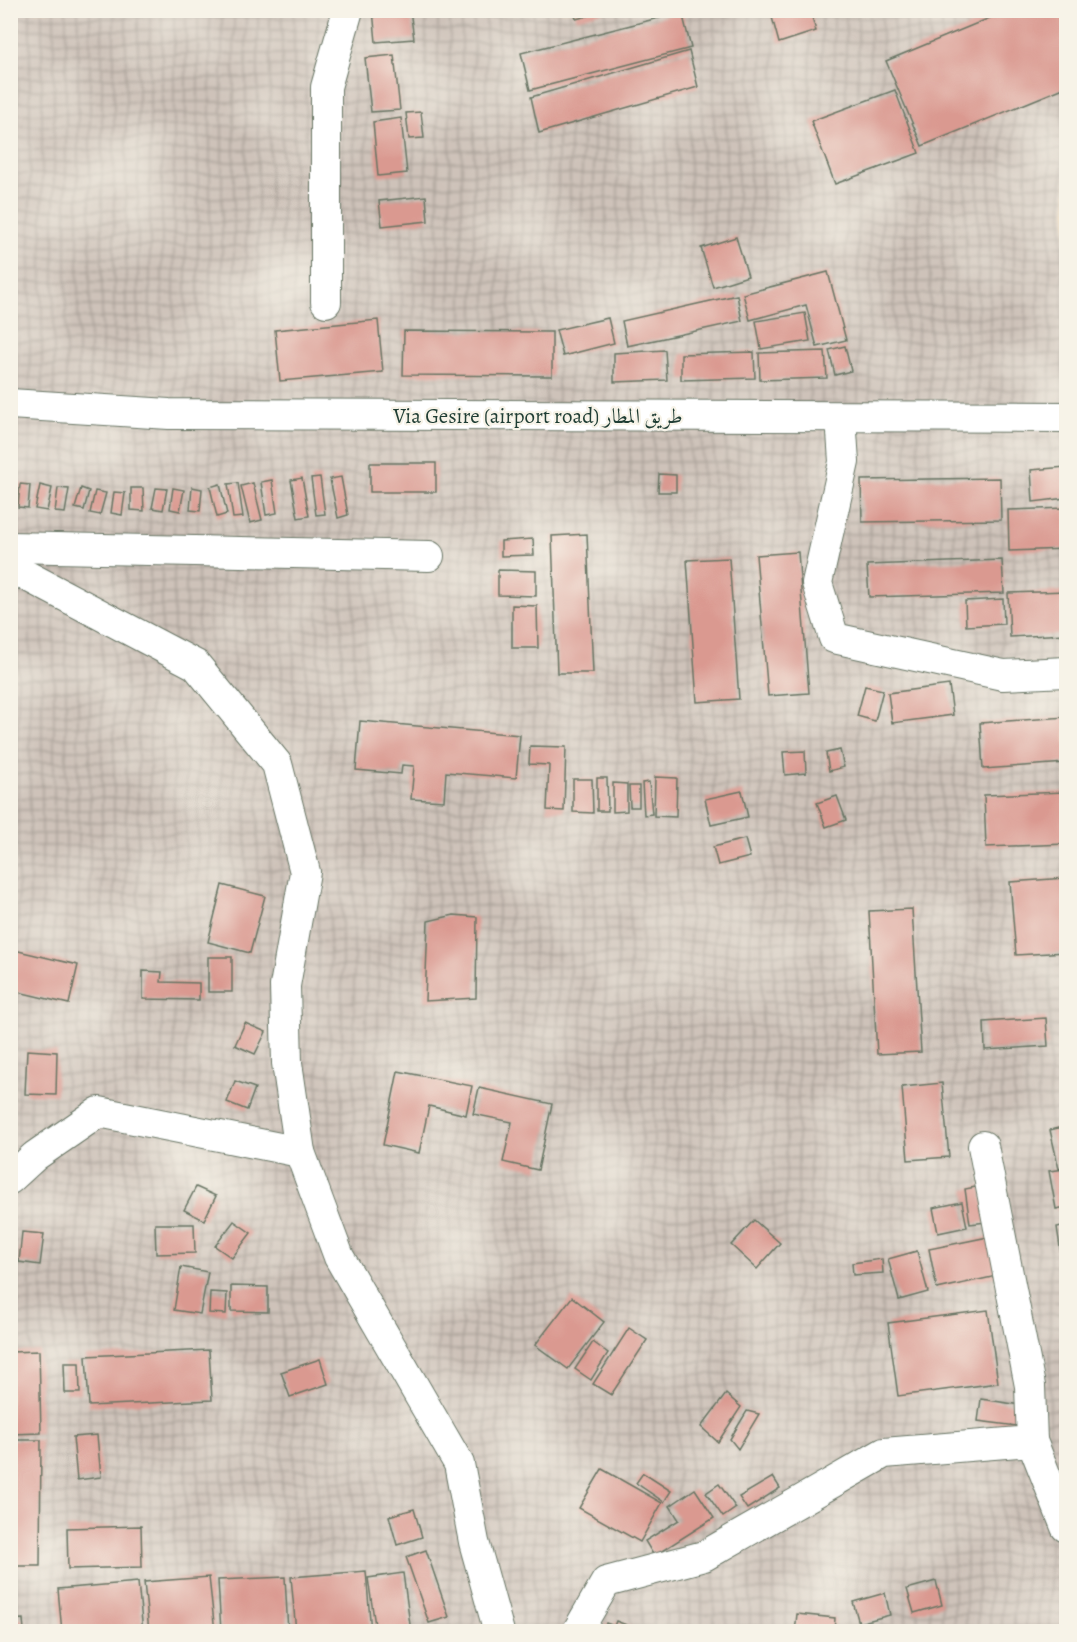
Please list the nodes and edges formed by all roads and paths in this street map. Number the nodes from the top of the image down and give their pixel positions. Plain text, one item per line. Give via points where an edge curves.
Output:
1 (348, 10) edge
2 (326, 302) dead end
3 (10, 404) edge
4 (841, 417) junction
5 (1066, 417) edge
6 (10, 547) edge
7 (429, 556) dead end
8 (10, 567) edge
9 (1066, 672) edge
10 (983, 1146) dead end
11 (300, 1152) junction
12 (10, 1179) edge
13 (1032, 1441) junction
14 (1066, 1527) edge
15 (499, 1632) edge
16 (577, 1632) edge

1 - 2 street via 326,87
3 - 4 street, Via Gesire (airport road) طريق المطار via 169,414
4 - 5 street, Via Gesire (airport road) طريق المطار
4 - 9 street via 844,462 818,583 834,638 1003,675
6 - 7 street
8 - 11 street via 196,665 277,764 305,872 285,986 287,1063
10 - 13 street via 1030,1386
11 - 12 street via 99,1112 35,1156
11 - 15 street via 339,1257 459,1464 474,1542
13 - 14 street
13 - 16 street via 884,1453 704,1556 606,1582

